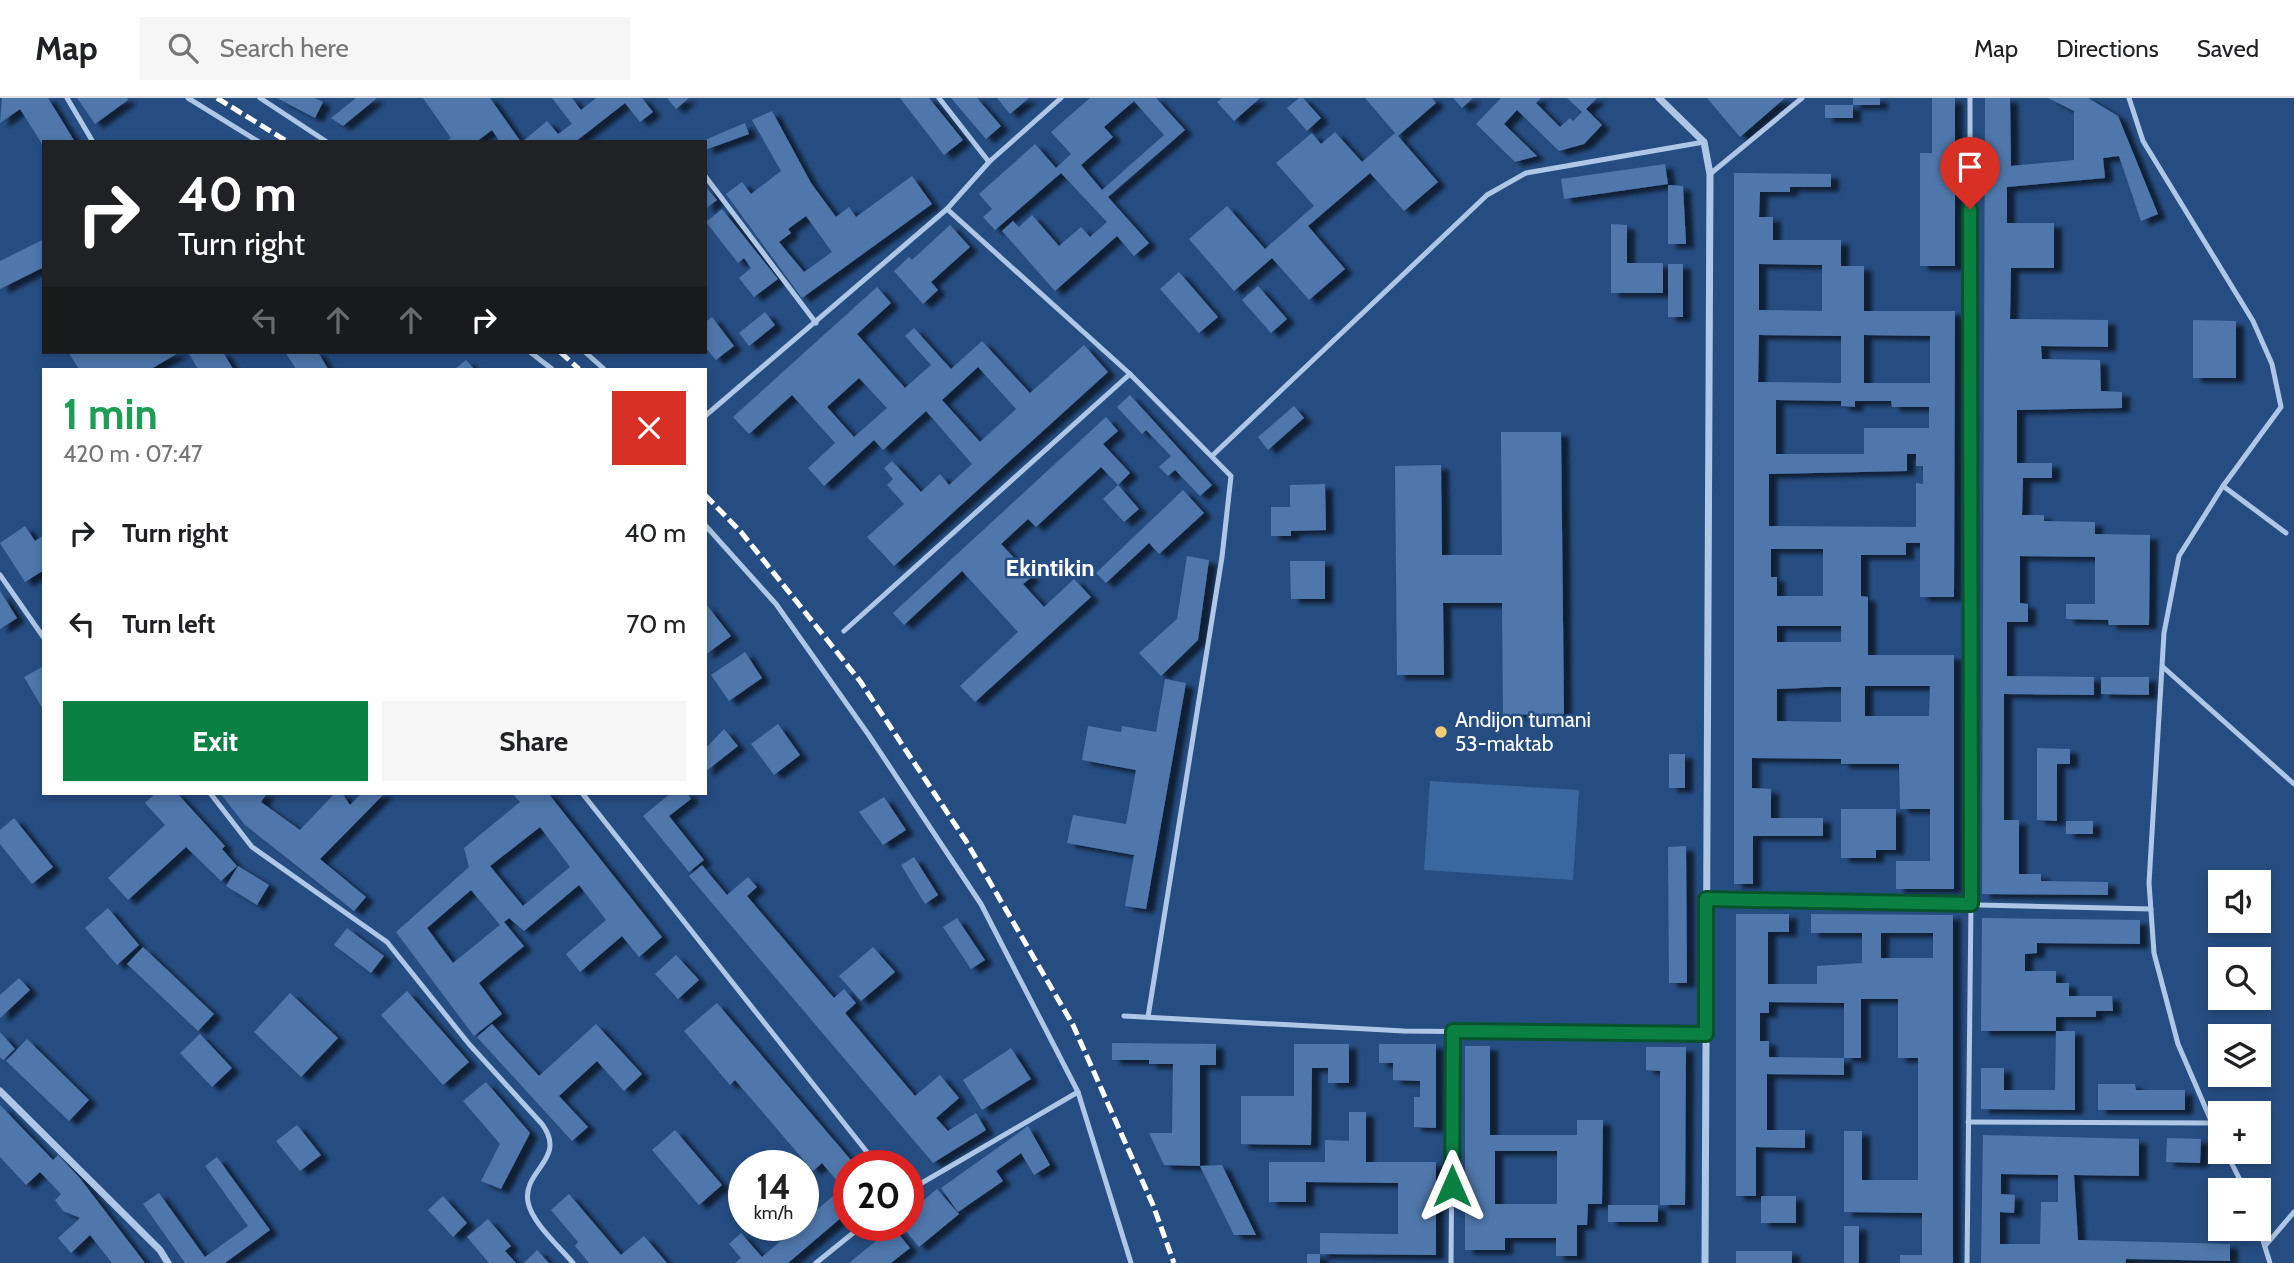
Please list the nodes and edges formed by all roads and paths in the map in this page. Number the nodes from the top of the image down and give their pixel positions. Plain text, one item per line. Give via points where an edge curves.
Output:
1 (67, 98) edge
2 (188, 98) edge
3 (260, 98) edge
4 (939, 98) edge
5 (1061, 98) edge
6 (1659, 98) edge
7 (1802, 98) edge
8 (1970, 98) edge
9 (2129, 98) edge
10 (92, 140) edge
11 (256, 140) edge
12 (324, 140) edge
13 (1704, 142) junction
14 (989, 162) junction
15 (1710, 174) junction
16 (707, 179) edge
17 (947, 209) junction
18 (816, 323) junction
19 (533, 354) edge
20 (587, 354) edge
21 (551, 368) edge
22 (603, 368) edge
23 (1130, 374) junction
24 (707, 414) edge
25 (1213, 455) junction
26 (2223, 486) junction
27 (707, 527) edge
28 (2287, 533) dead end
29 (0, 575) edge
30 (844, 631) dead end
31 (42, 635) edge
32 (2163, 667) junction
33 (2294, 784) edge
34 (212, 795) edge
35 (584, 795) edge
36 (1706, 899) junction
37 (1971, 904) junction
38 (2151, 909) junction
39 (1124, 1016) dead end
40 (1147, 1017) junction
41 (1453, 1031) junction
42 (1706, 1034) junction
43 (0, 1091) edge
44 (1078, 1092) junction
45 (2208, 1114) edge
46 (1969, 1122) junction
47 (2208, 1123) edge
48 (865, 1150) edge
49 (924, 1182) edge
50 (2294, 1212) edge
51 (843, 1241) edge
52 (2263, 1241) edge
53 (2265, 1246) junction
54 (168, 1263) edge
55 (573, 1263) edge
56 (816, 1263) edge
57 (1131, 1263) edge
58 (1451, 1263) edge
59 (1706, 1263) edge
60 (1967, 1263) edge
61 (2270, 1263) edge

1 - 10 lane
2 - 11 lane
3 - 12 lane
4 - 14 lane
5 - 14 lane
6 - 13 street
7 - 15 lane
8 - 37 lane
9 - 26 lane via 2143,141 2253,321 2272,364 2281,407
13 - 15 street
13 - 25 lane via 1527,173 1487,195
14 - 17 lane
15 - 36 street
16 - 18 lane
17 - 18 lane
17 - 23 lane
18 - 24 lane
19 - 21 lane
20 - 22 lane
23 - 25 lane
23 - 30 lane
25 - 40 lane via 1231,476 1225,530
26 - 28 lane
26 - 32 lane via 2179,556 2164,633
27 - 44 lane via 776,604 981,904
29 - 31 lane
32 - 33 lane
32 - 38 lane
34 - 55 lane via 252,847 387,942 468,1044 542,1124 551,1136 551,1149 527,1199 531,1212
35 - 48 lane
36 - 37 lane
36 - 42 street
37 - 38 lane
37 - 46 lane
38 - 45 lane via 2154,953 2178,1044
39 - 40 lane
40 - 41 lane
41 - 42 lane
41 - 58 lane
42 - 59 street
43 - 54 street
44 - 49 lane
44 - 57 lane
46 - 47 lane
46 - 60 lane
50 - 53 lane
51 - 56 lane
52 - 53 lane
53 - 61 lane

